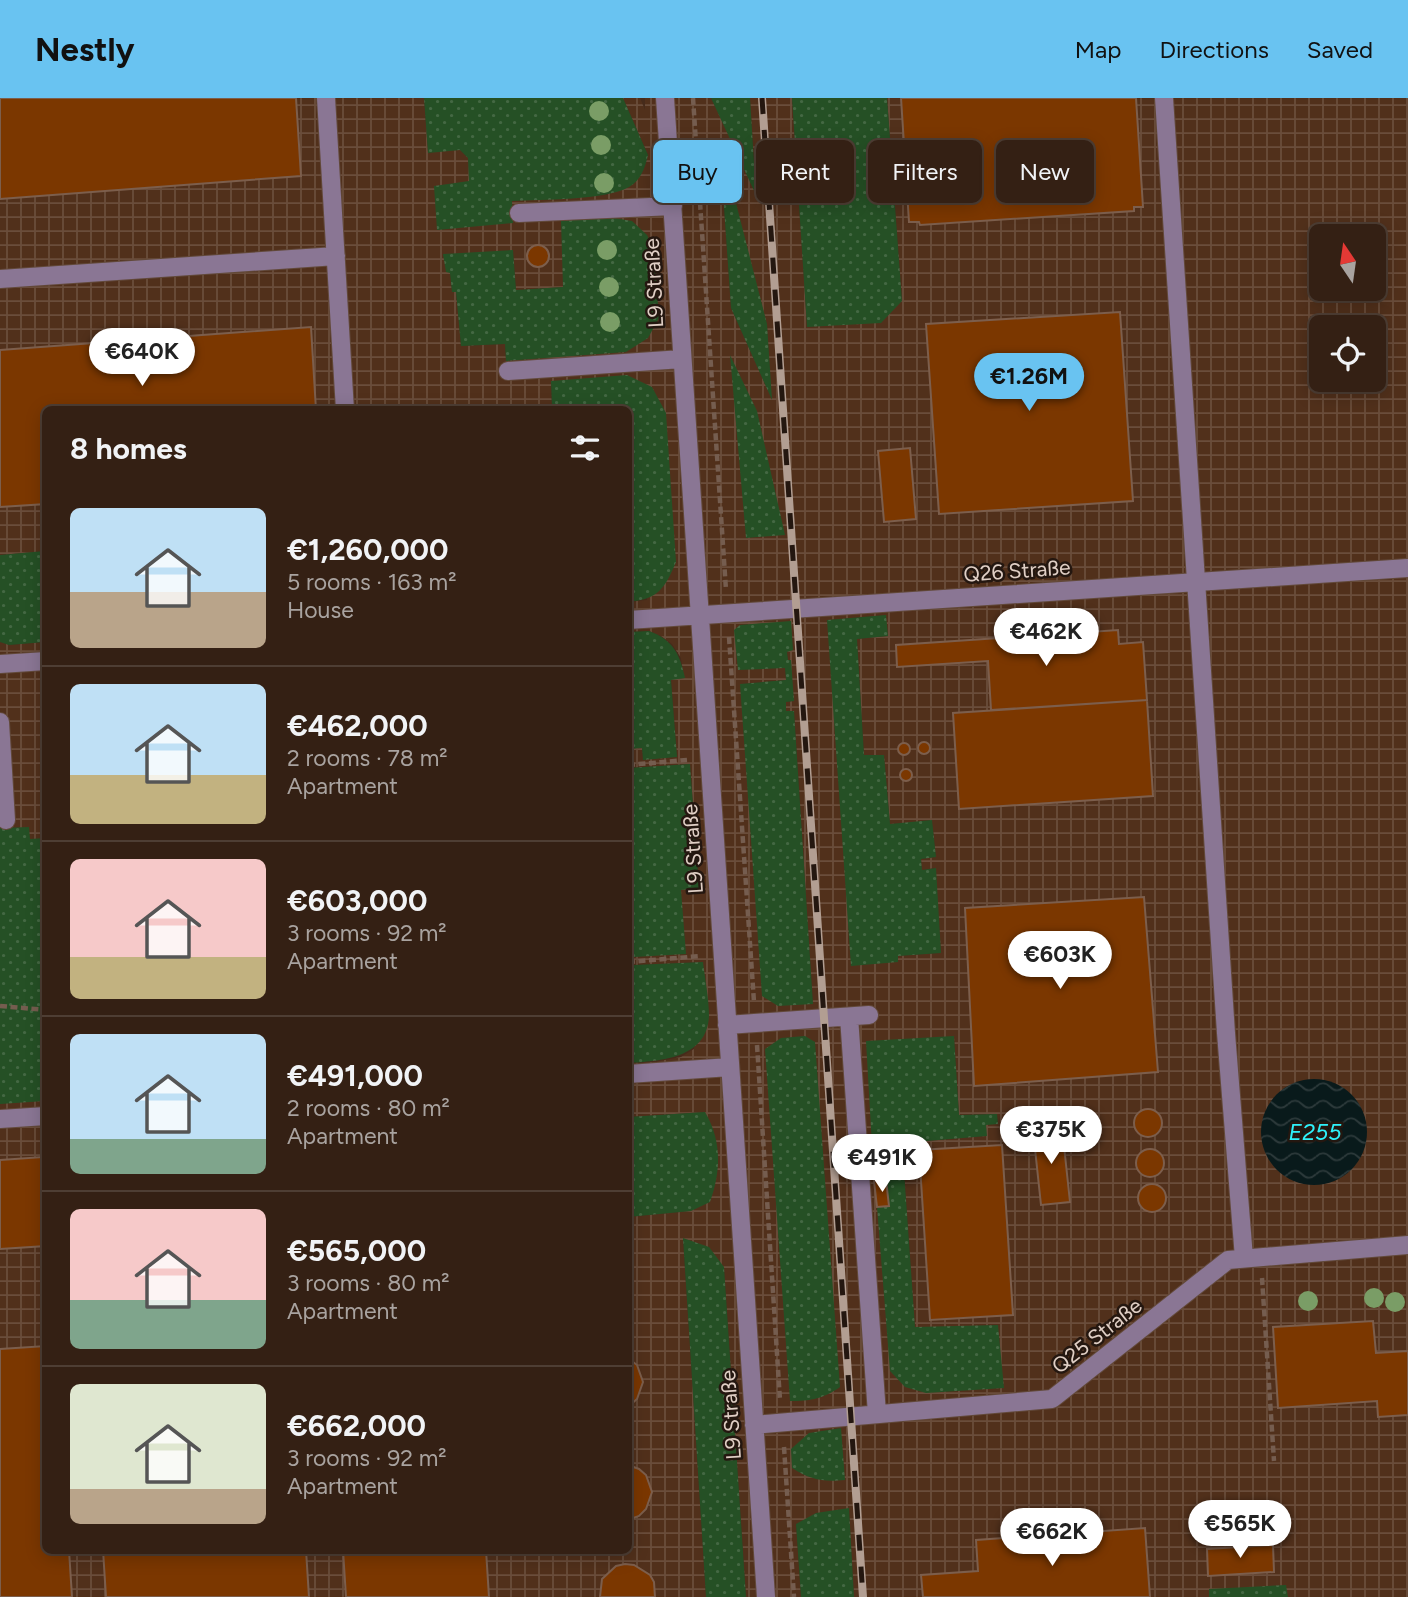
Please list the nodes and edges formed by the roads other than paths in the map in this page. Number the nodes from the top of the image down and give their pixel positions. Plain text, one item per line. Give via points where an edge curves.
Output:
1 (326, 98) edge
2 (666, 98) edge
3 (1164, 98) edge
4 (673, 206) junction
5 (519, 213) dead end
6 (336, 256) junction
7 (0, 279) edge
8 (682, 359) junction
9 (508, 371) dead end
10 (345, 406) edge
11 (1408, 568) edge
12 (1196, 582) junction
13 (699, 615) junction
14 (632, 620) edge
15 (42, 661) edge
16 (0, 664) edge
17 (0, 722) edge
18 (6, 820) dead end
19 (869, 1015) dead end
20 (849, 1017) junction
21 (727, 1025) junction
22 (730, 1067) junction
23 (632, 1074) edge
24 (42, 1115) edge
25 (0, 1119) edge
26 (1408, 1245) edge
27 (1252, 1257) junction
28 (877, 1414) junction
29 (754, 1425) junction
30 (766, 1597) edge

1 - 6 lane
2 - 4 lane, L9 Straße
3 - 12 lane
4 - 5 lane
4 - 8 lane, L9 Straße
6 - 7 lane
6 - 10 lane
8 - 9 lane
8 - 13 lane, L9 Straße
11 - 12 lane, Q26 Straße
12 - 13 lane, Q26 Straße
12 - 27 lane via 1226,1033
13 - 14 lane, Q26 Straße
13 - 21 lane, L9 Straße
15 - 16 lane
17 - 18 lane
19 - 20 lane
20 - 21 lane
20 - 28 lane
21 - 22 lane, L9 Straße
22 - 23 lane
22 - 29 lane, L9 Straße
24 - 25 lane
26 - 27 lane, Q25 Straße
27 - 28 lane, Q25 Straße via 1228,1260 1052,1399
28 - 29 lane, Q25 Straße
29 - 30 lane, L9 Straße

